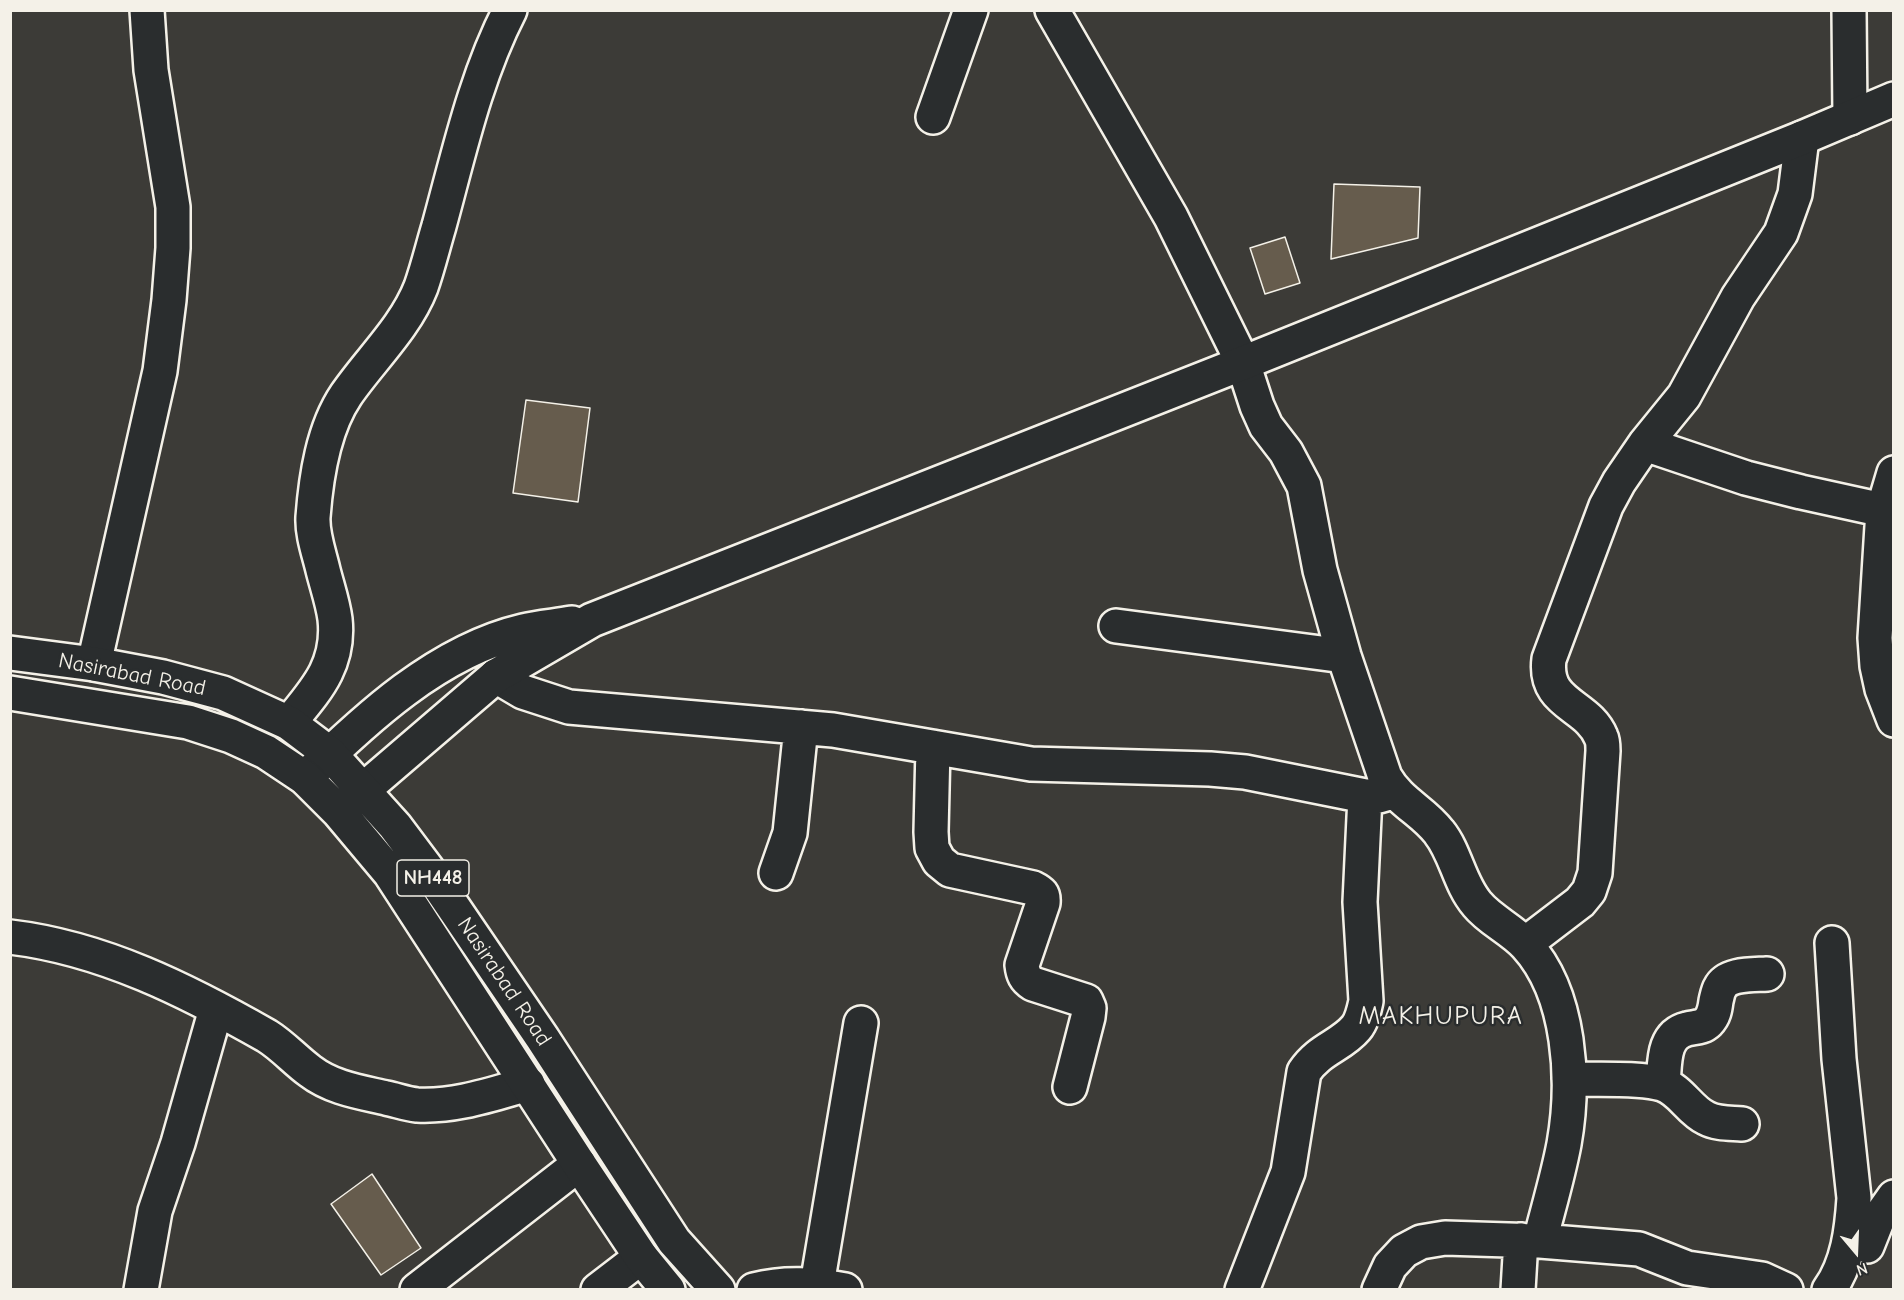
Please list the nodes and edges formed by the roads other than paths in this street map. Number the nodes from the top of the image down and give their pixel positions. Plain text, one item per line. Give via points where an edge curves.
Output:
1 (147, 10) edge
2 (510, 10) edge
3 (971, 10) edge
4 (1052, 10) edge
5 (1850, 10) edge
6 (1893, 99) edge
7 (933, 117) dead end
8 (1850, 118) junction
9 (1802, 138) junction
10 (1243, 363) junction
11 (1645, 444) junction
12 (1893, 473) edge
13 (1883, 510) junction
14 (592, 620) junction
15 (1116, 626) dead end
16 (10, 653) edge
17 (1344, 656) junction
18 (94, 664) junction
19 (496, 676) junction
20 (10, 693) edge
21 (1893, 720) edge
22 (289, 723) junction
23 (801, 727) junction
24 (933, 747) junction
25 (330, 754) junction
26 (305, 778) junction
27 (363, 790) junction
28 (1379, 794) junction
29 (338, 811) junction
30 (776, 873) dead end
31 (10, 937) edge
32 (1832, 943) dead end
33 (1525, 944) junction
34 (1767, 974) dead end
35 (216, 1009) junction
36 (861, 1023) dead end
37 (1569, 1079) junction
38 (528, 1084) junction
39 (1663, 1084) junction
40 (1070, 1087) dead end
41 (1742, 1124) dead end
42 (579, 1164) junction
43 (1893, 1197) edge
44 (1531, 1240) junction
45 (1870, 1246) edge
46 (641, 1257) junction
47 (831, 1287) edge
48 (141, 1290) edge
49 (417, 1290) edge
50 (598, 1290) edge
51 (668, 1290) edge
52 (718, 1290) edge
53 (754, 1290) edge
54 (1242, 1290) edge
55 (1379, 1290) edge
56 (1518, 1290) edge
57 (1786, 1290) edge
58 (1829, 1290) edge

1 - 18 main road via 151,70 173,207 169,300 160,371
2 - 22 main road via 480,79 421,288 346,396 333,418 322,453 313,519 335,618 335,642 332,662 321,683
3 - 7 main road
4 - 10 main road via 1171,217
5 - 8 main road
6 - 8 main road
8 - 9 main road
9 - 10 main road
9 - 11 main road via 1795,194 1781,233 1738,297 1684,396
10 - 14 main road
10 - 17 main road via 1266,426 1304,486 1320,570
11 - 13 main road via 1746,478
11 - 33 main road via 1606,506 1547,670 1556,692 1592,723 1601,737 1604,752 1595,873 1580,902
12 - 13 main road
13 - 21 main road via 1875,638 1882,689
14 - 19 main road
14 - 25 main road via 521,631 470,651 411,686 367,719
15 - 17 main road
16 - 18 main road, Nasirabad Road / NH448
17 - 28 main road via 1386,777
18 - 22 main road, Nasirabad Road / NH448 via 223,693
19 - 23 main road via 523,692 569,707
19 - 27 main road
20 - 26 main road, Nasirabad Road / NH448 via 188,722 267,752
22 - 25 main road, Nasirabad Road / NH448
23 - 24 main road
23 - 30 main road via 790,833
24 - 28 main road via 1031,764 1245,772
24 - 40 main road via 931,832 932,848 939,861 950,870 1033,888 1044,896 1022,965 1023,973 1033,984 1080,997 1089,1008
25 - 26 main road
25 - 27 main road, Nasirabad Road / NH448
26 - 29 main road, Nasirabad Road / NH448
27 - 29 main road
27 - 52 main road, Nasirabad Road / NH448 via 395,826 447,898 674,1241
28 - 33 main road via 1425,817 1440,833 1477,905
28 - 54 main road via 1360,877 1366,1001 1363,1013 1356,1028 1323,1051 1304,1072 1288,1172
29 - 38 main road, Nasirabad Road / NH448 via 390,873
31 - 35 main road via 123,964
32 - 45 main road via 1853,1219
33 - 37 main road via 1542,967 1561,1015
34 - 39 main road via 1724,982 1710,1021 1674,1035 1669,1043
35 - 38 main road via 271,1039 327,1082 347,1089 415,1105 442,1105
35 - 48 main road via 155,1211
36 - 47 main road
37 - 39 main road
37 - 44 main road via 1564,1143
38 - 42 main road, Nasirabad Road / NH448
39 - 41 main road via 1675,1090 1704,1118
42 - 46 main road, Nasirabad Road / NH448
42 - 49 main road
43 - 45 main road via 1877,1221
44 - 55 main road via 1445,1238 1421,1242 1404,1251 1390,1266
44 - 56 main road
44 - 57 main road via 1639,1249 1687,1268 1762,1279
45 - 58 main road via 1840,1270
46 - 50 main road
46 - 51 main road, Nasirabad Road / NH448
47 - 53 main road via 788,1283

